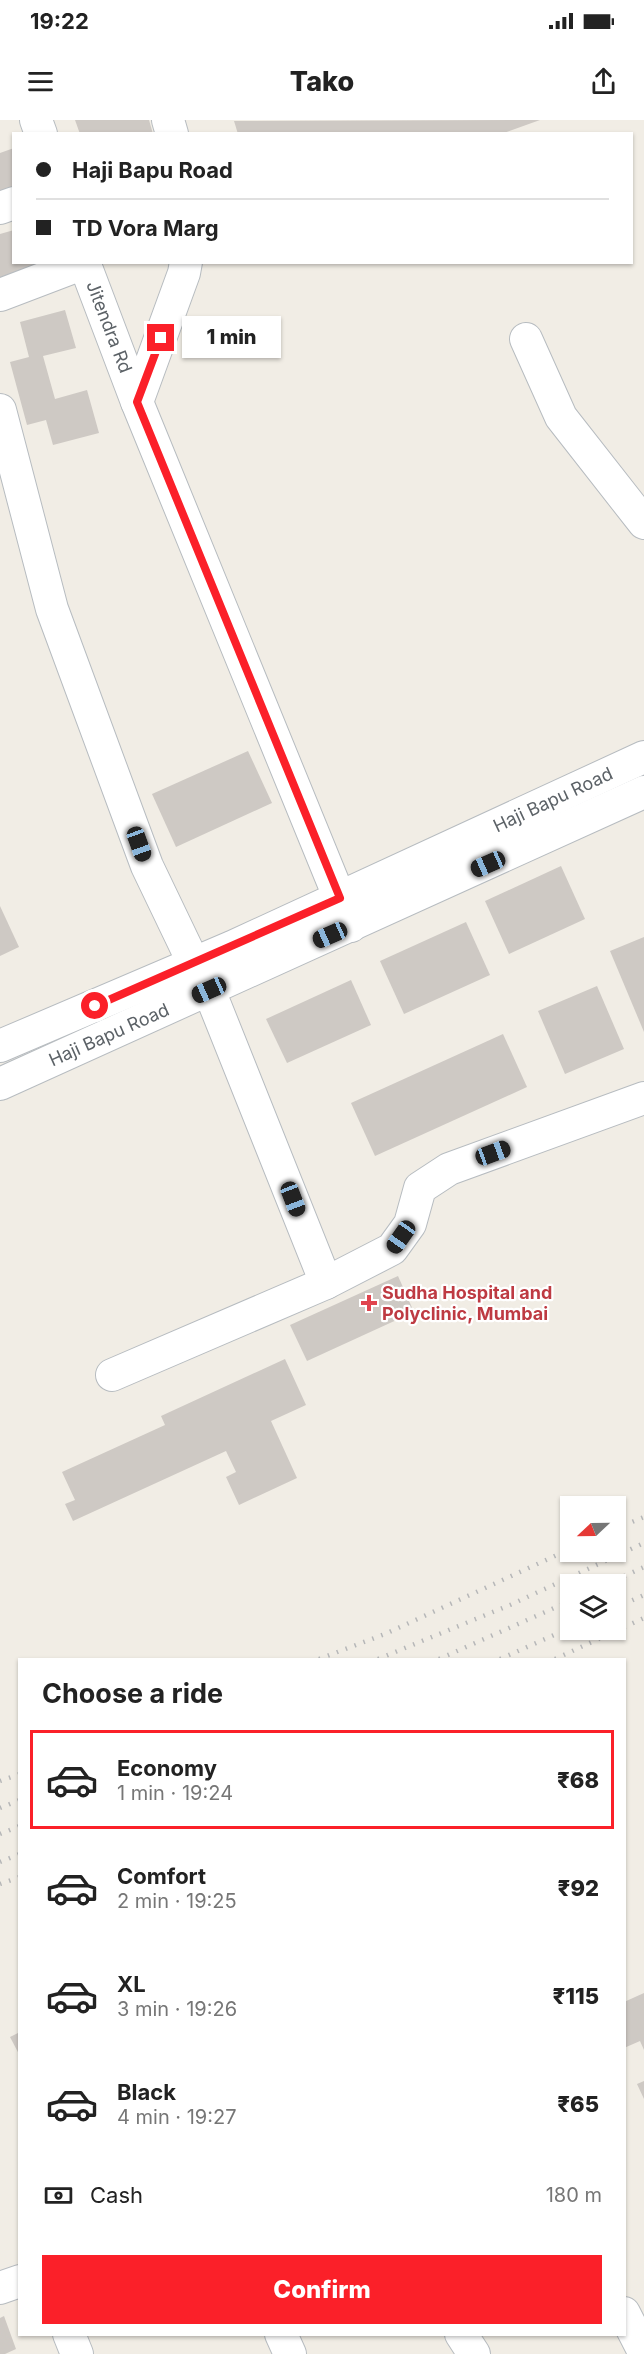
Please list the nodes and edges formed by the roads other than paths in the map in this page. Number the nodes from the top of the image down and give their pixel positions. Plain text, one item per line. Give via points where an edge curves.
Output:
1 (81, 264) edge
2 (84, 264) edge
3 (186, 264) edge
4 (0, 295) edge
5 (526, 339) dead end
6 (137, 402) junction
7 (0, 410) edge
8 (644, 523) edge
9 (644, 757) edge
10 (609, 774) junction
11 (633, 797) edge
12 (501, 841) junction
13 (346, 912) junction
14 (211, 973) junction
15 (55, 1023) junction
16 (0, 1046) edge
17 (67, 1054) junction
18 (0, 1084) edge
19 (644, 1098) edge
20 (326, 1282) junction
21 (112, 1375) dead end
22 (18, 2282) edge
23 (0, 2288) edge
24 (626, 2317) edge
25 (70, 2336) edge
26 (282, 2336) edge
27 (462, 2336) edge
28 (644, 2352) edge
29 (77, 2354) edge
30 (290, 2354) edge
31 (474, 2354) edge

1 - 4 street
2 - 6 street, Jitendra Rd
3 - 6 street
5 - 8 street via 561,417
6 - 13 street, Jitendra Rd
7 - 14 street via 52,609 147,866
9 - 10 street, Haji Bapu Road
10 - 11 street
10 - 12 street, Haji Bapu Road
11 - 12 street, Haji Bapu Road
12 - 13 street, Haji Bapu Road
13 - 14 street, Haji Bapu Road
14 - 15 street, Haji Bapu Road
14 - 17 street, Haji Bapu Road
14 - 20 street
15 - 16 street, Haji Bapu Road
15 - 17 street
17 - 18 street, Haji Bapu Road
19 - 20 street via 449,1169 420,1188 410,1224 392,1250
20 - 21 street
22 - 23 street
24 - 28 street
25 - 29 street
26 - 30 street
27 - 31 street

